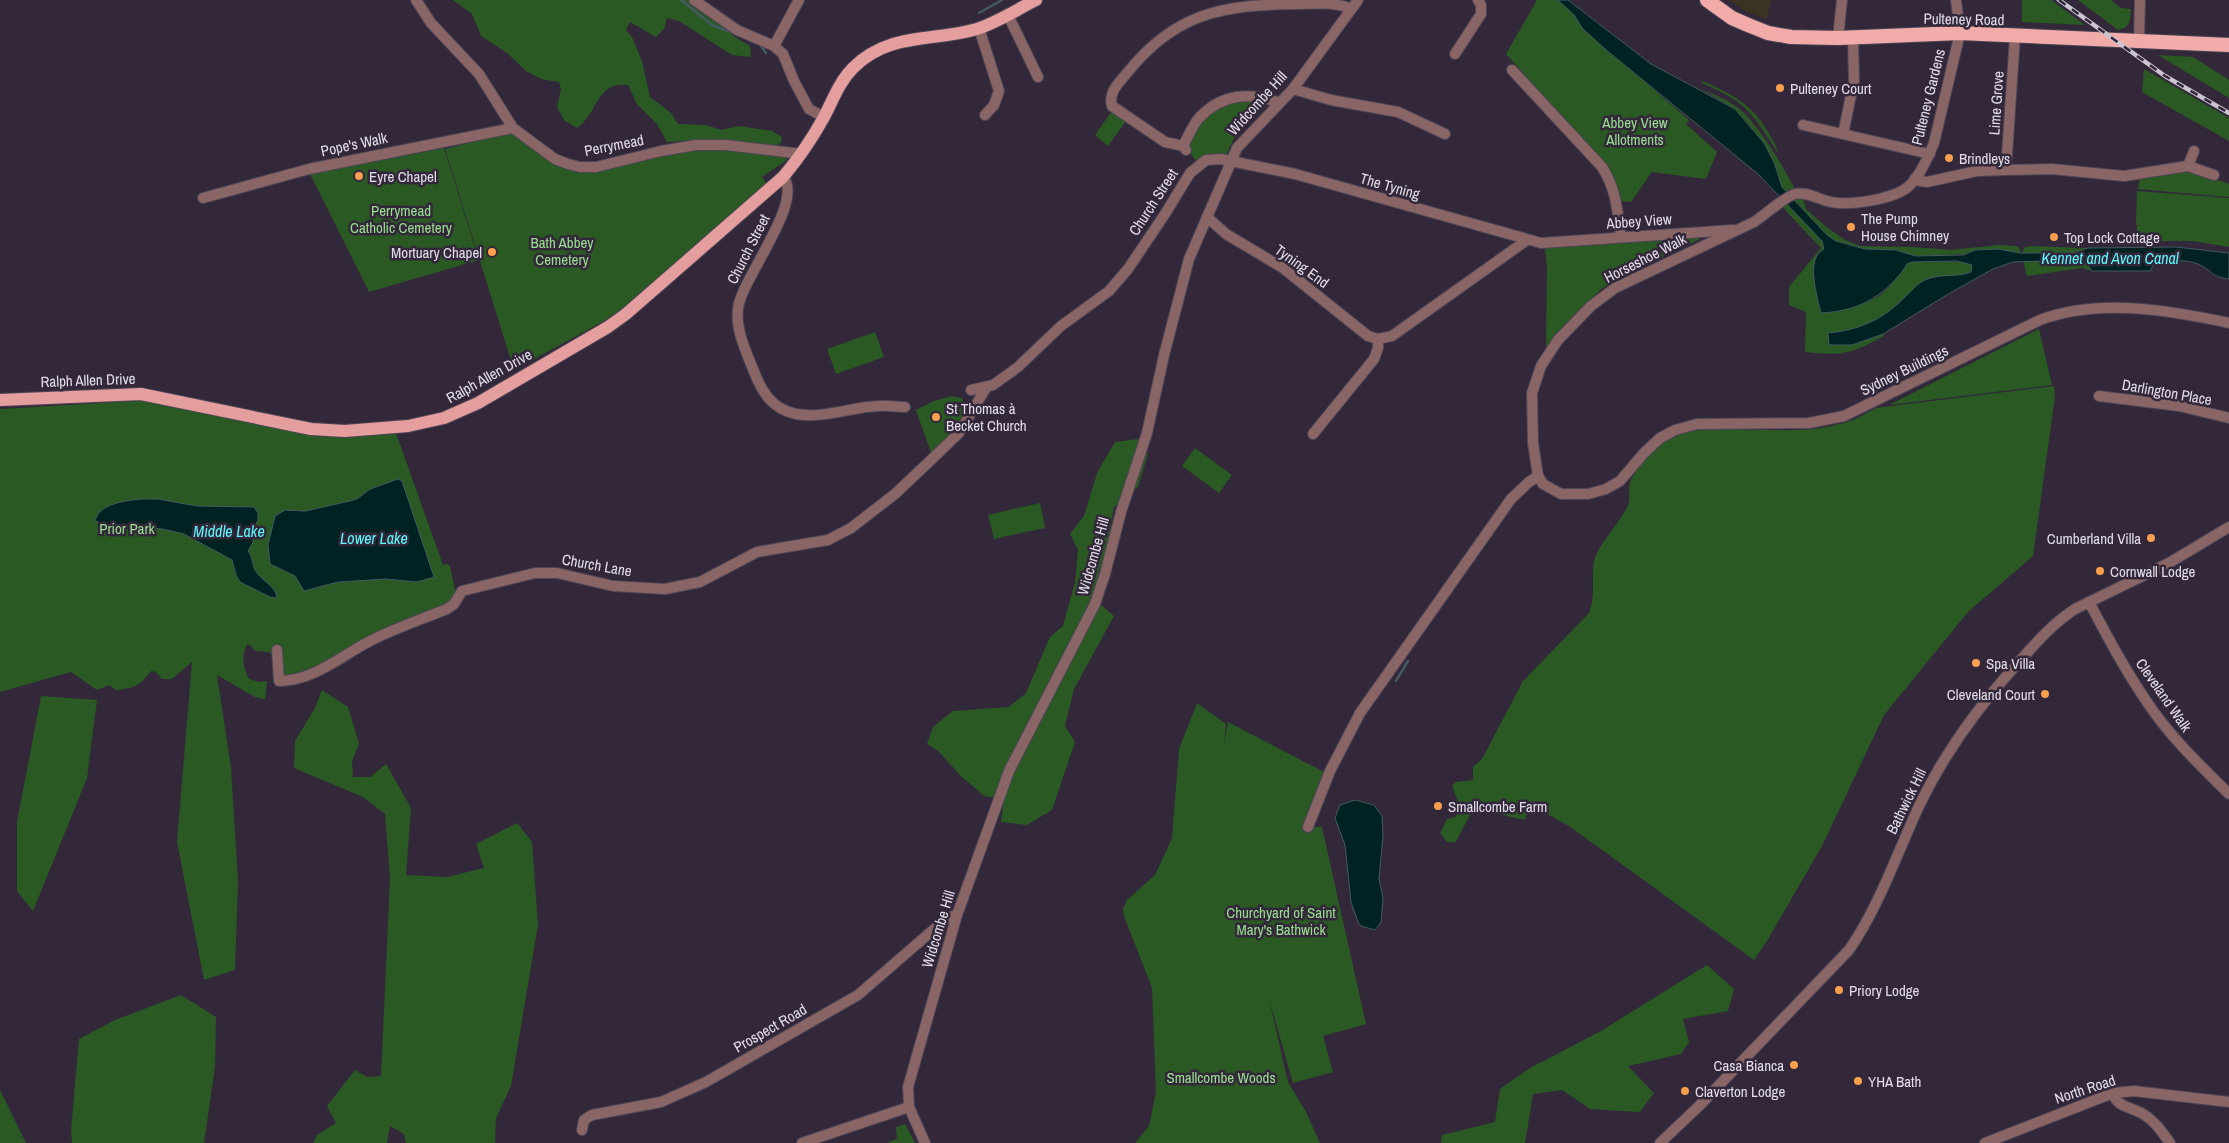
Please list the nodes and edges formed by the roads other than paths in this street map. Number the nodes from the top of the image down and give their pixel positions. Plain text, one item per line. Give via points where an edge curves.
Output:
1 (416, 0) edge
2 (694, 0) edge
3 (799, 0) edge
4 (1036, 0) edge
5 (1358, 0) edge
6 (1478, 0) edge
7 (1707, 0) edge
8 (1842, 0) edge
9 (1956, 0) edge
10 (2140, 0) edge
11 (1351, 9) junction
12 (1008, 15) junction
13 (979, 28) junction
14 (1960, 33) junction
15 (1853, 36) junction
16 (2016, 36) junction
17 (1838, 38) junction
18 (2139, 40) junction
19 (2229, 44) edge
20 (774, 46) junction
21 (1454, 54) dead end
22 (1512, 70) dead end
23 (1038, 77) dead end
24 (1293, 88) junction
25 (1279, 103) junction
26 (985, 115) dead end
27 (824, 117) junction
28 (1803, 125) dead end
29 (513, 128) junction
30 (1445, 134) dead end
31 (1843, 134) junction
32 (2194, 151) dead end
33 (802, 154) junction
34 (1930, 154) junction
35 (1231, 161) junction
36 (2188, 166) junction
37 (2006, 170) junction
38 (2214, 175) dead end
39 (783, 177) junction
40 (1915, 178) junction
41 (203, 198) dead end
42 (1207, 217) junction
43 (1739, 229) junction
44 (1621, 237) junction
45 (1527, 240) junction
46 (1541, 243) joint
47 (2229, 323) edge
48 (1378, 339) junction
49 (986, 388) junction
50 (971, 390) dead end
51 (2099, 396) dead end
52 (0, 400) edge
53 (905, 407) dead end
54 (2229, 418) edge
55 (1313, 434) dead end
56 (1538, 476) junction
57 (2229, 527) edge
58 (2089, 602) junction
59 (277, 650) dead end
60 (2229, 794) edge
61 (1308, 827) dead end
62 (957, 915) junction
63 (2113, 1093) junction
64 (2229, 1102) edge
65 (909, 1107) junction
66 (582, 1130) dead end
67 (802, 1143) edge
68 (925, 1143) edge
69 (1660, 1143) edge
70 (1985, 1143) edge
71 (2170, 1143) edge

1 - 29 street, Perrymead via 431,23 479,74
2 - 20 street via 738,30
3 - 20 street
4 - 12 main road, Ralph Allen Drive
5 - 11 street, Widcombe Hill
6 - 21 street via 1481,14
7 - 17 highway, Pulteney Road via 1732,18 1768,33
8 - 17 street
9 - 14 street
10 - 18 street
11 - 24 street, Widcombe Hill
11 - 25 street via 1340,4 1272,4 1224,8 1199,17 1144,51 1113,90 1111,101 1112,106 1165,142 1185,148 1198,119 1226,99 1244,95 1263,96
12 - 13 main road, Ralph Allen Drive
12 - 23 street
13 - 26 street via 1000,91
13 - 27 main road, Ralph Allen Drive via 893,42 872,52 844,78
14 - 15 highway, Pulteney Road
14 - 16 highway, Pulteney Road
14 - 34 street, Pulteney Gardens
15 - 17 highway, Pulteney Road
15 - 31 street via 1854,81
16 - 18 highway, Pulteney Road
16 - 37 street, Lime Grove
18 - 19 highway, Pulteney Road
20 - 27 street via 783,54 809,109
22 - 44 street via 1602,167 1617,202
24 - 25 street, Widcombe Hill
24 - 30 street via 1331,100 1398,112
25 - 35 street, Widcombe Hill via 1244,139
27 - 33 main road, Ralph Allen Drive
28 - 31 street
29 - 33 street, Perrymead via 555,159 580,167 596,167 696,145 726,145
29 - 41 street, Pope's Walk via 309,170
31 - 34 street
32 - 36 street
33 - 39 main road, Ralph Allen Drive
34 - 40 street, Pulteney Gardens
35 - 42 street, Widcombe Hill
35 - 45 street, The Tyning via 1295,174
35 - 49 street, Church Street via 1206,160 1190,173 1128,269 1108,291 1061,326 1018,367
36 - 37 street via 2136,175 2040,168
36 - 38 street
37 - 40 street via 1978,171 1927,182
39 - 52 main road, Ralph Allen Drive via 620,318 478,402 444,418 408,426 345,431 311,429 141,394
39 - 53 street, Church Street via 787,191 781,219 742,293 737,312 742,342 758,382 769,401 795,414 813,415 878,406
40 - 43 street, Pulteney Gardens via 1894,195 1853,203 1834,203 1807,194 1794,194
42 - 48 street, Tyning End via 1226,234 1283,268 1368,336
42 - 62 street, Widcombe Hill via 1186,270 1146,440 1094,604 1009,772
43 - 44 street, Abbey View
43 - 56 street, Horseshoe Walk via 1615,288 1591,306 1558,340 1541,366 1532,393 1533,443
44 - 46 street, Abbey View
45 - 46 street, The Tyning
45 - 48 street via 1392,336
47 - 56 street, Sydney Buildings via 2156,311 2083,309 2060,313 1844,416 1809,423 1707,424 1675,430 1660,438 1620,481 1588,494 1561,494 1542,484
48 - 55 street via 1374,359
49 - 50 street, Church Street
49 - 59 street, Church Lane via 959,433 946,446 881,505 851,528 828,540 757,552 700,582 665,589 613,586 558,573 535,573 462,591 454,604 373,639 298,680 279,681
51 - 54 street, Darlington Place via 2179,406
56 - 61 street via 1511,499 1360,713 1330,771
57 - 58 street, Bathwick Hill via 2169,563
58 - 60 street, Cleveland Walk via 2148,704 2182,748
58 - 69 street, Bathwick Hill via 2050,628 1998,685 1965,728 1936,772 1875,905 1849,950
62 - 65 street, Widcombe Hill via 911,1075
62 - 66 street, Prospect Road via 947,918 858,995 731,1068 661,1102 592,1115 584,1120
63 - 64 street, North Road via 2134,1091
63 - 70 street, North Road
63 - 71 street via 2118,1103 2154,1122
65 - 67 street
65 - 68 street, Widcombe Hill

